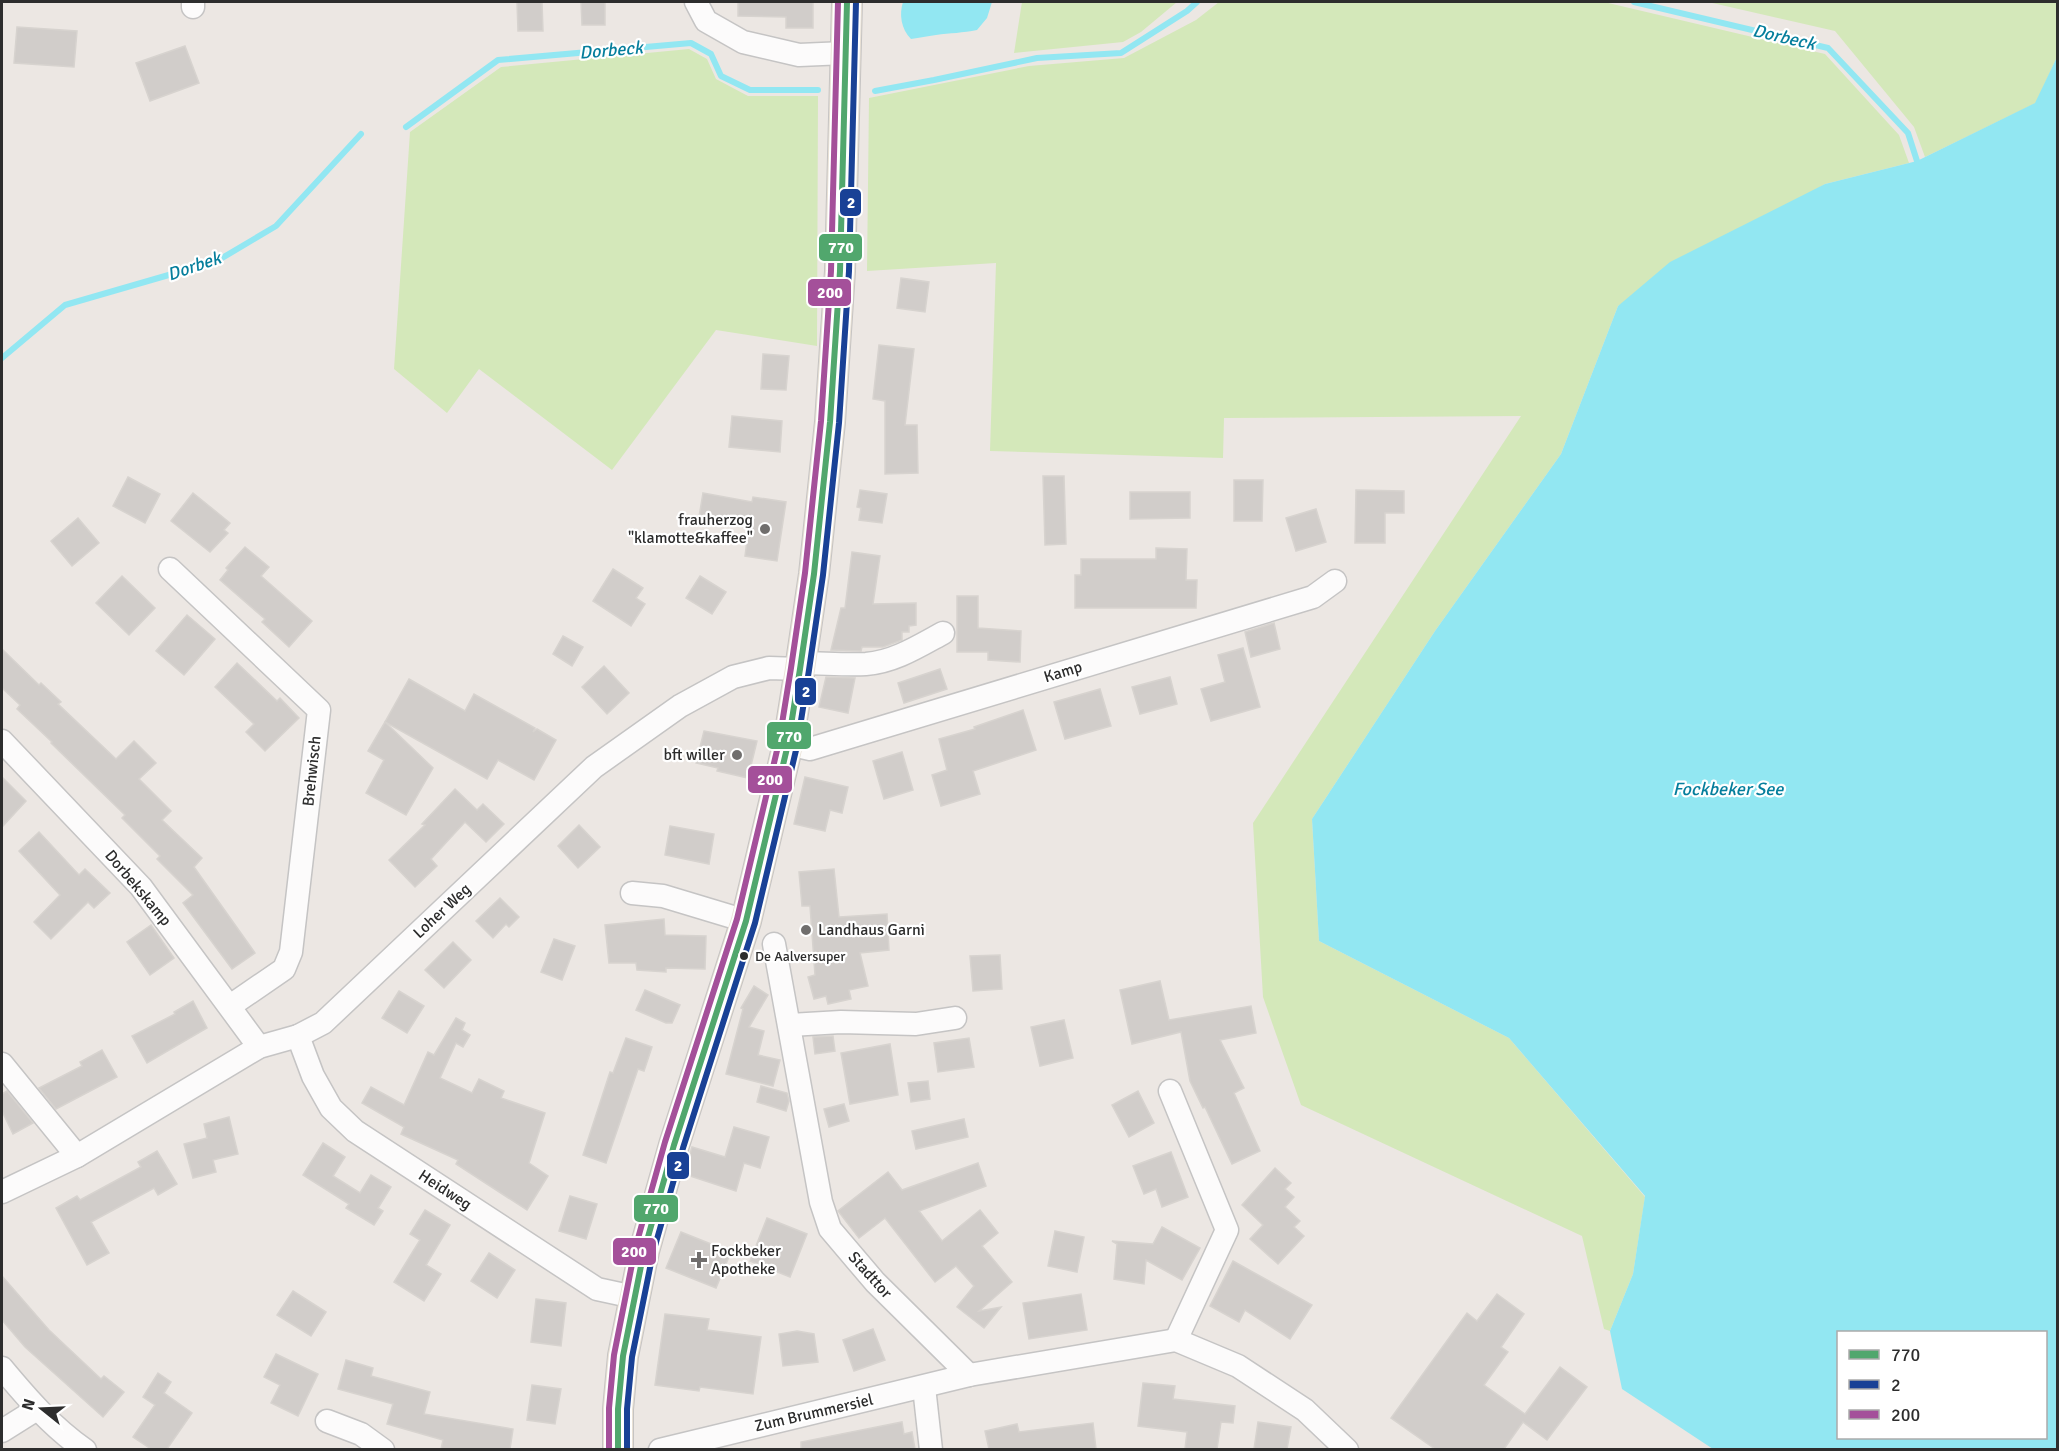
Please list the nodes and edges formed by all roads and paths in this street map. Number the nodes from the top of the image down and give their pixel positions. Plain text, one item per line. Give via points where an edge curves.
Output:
1 (696, 2) edge
2 (846, 2) edge
3 (845, 53) junction
4 (170, 569) dead end
5 (1335, 581) dead end
6 (943, 633) dead end
7 (801, 666) junction
8 (2, 741) edge
9 (788, 744) junction
10 (632, 893) dead end
11 (747, 921) junction
12 (774, 944) dead end
13 (230, 1006) junction
14 (955, 1018) dead end
15 (789, 1025) junction
16 (298, 1036) junction
17 (260, 1047) junction
18 (2, 1064) edge
19 (1170, 1091) dead end
20 (77, 1156) junction
21 (2, 1192) edge
22 (634, 1297) junction
23 (1176, 1340) junction
24 (2, 1368) edge
25 (969, 1375) junction
26 (924, 1387) junction
27 (37, 1409) junction
28 (327, 1421) dead end
29 (2, 1431) edge
30 (85, 1449) edge
31 (383, 1449) edge
32 (618, 1449) edge
33 (660, 1449) edge
34 (931, 1449) edge
35 (1347, 1449) edge

1 - 3 street via 706,21 743,42 799,55
2 - 3 main road
3 - 7 main road via 840,271 830,422
4 - 13 street, Brehwisch via 318,710 291,952 284,969
5 - 9 street, Kamp via 1313,597 810,749
6 - 7 street, Loher Weg via 884,661
7 - 9 main road
7 - 16 street, Loher Weg via 769,668 733,677 680,706 594,767 323,1023
8 - 13 street, Dorbekskamp via 141,887
9 - 11 main road
10 - 11 street via 663,896
11 - 22 main road via 674,1145
12 - 15 street, Stadttor
13 - 17 street, Dorbekskamp
14 - 15 street via 916,1024
15 - 25 street, Stadttor via 821,1202 830,1229 875,1282
16 - 17 street, Loher Weg
16 - 22 street, Heidweg via 313,1076 331,1108 355,1131 597,1289
17 - 20 street, Loher Weg
18 - 20 street
19 - 23 street via 1227,1230
20 - 21 street, Loher Weg
22 - 32 main road via 623,1356
23 - 25 street
23 - 35 street via 1238,1366 1305,1410
24 - 27 street
25 - 26 street, Zum Brummersiel
26 - 33 street, Zum Brummersiel
26 - 34 street
27 - 29 street
27 - 30 street
28 - 31 street via 361,1434

